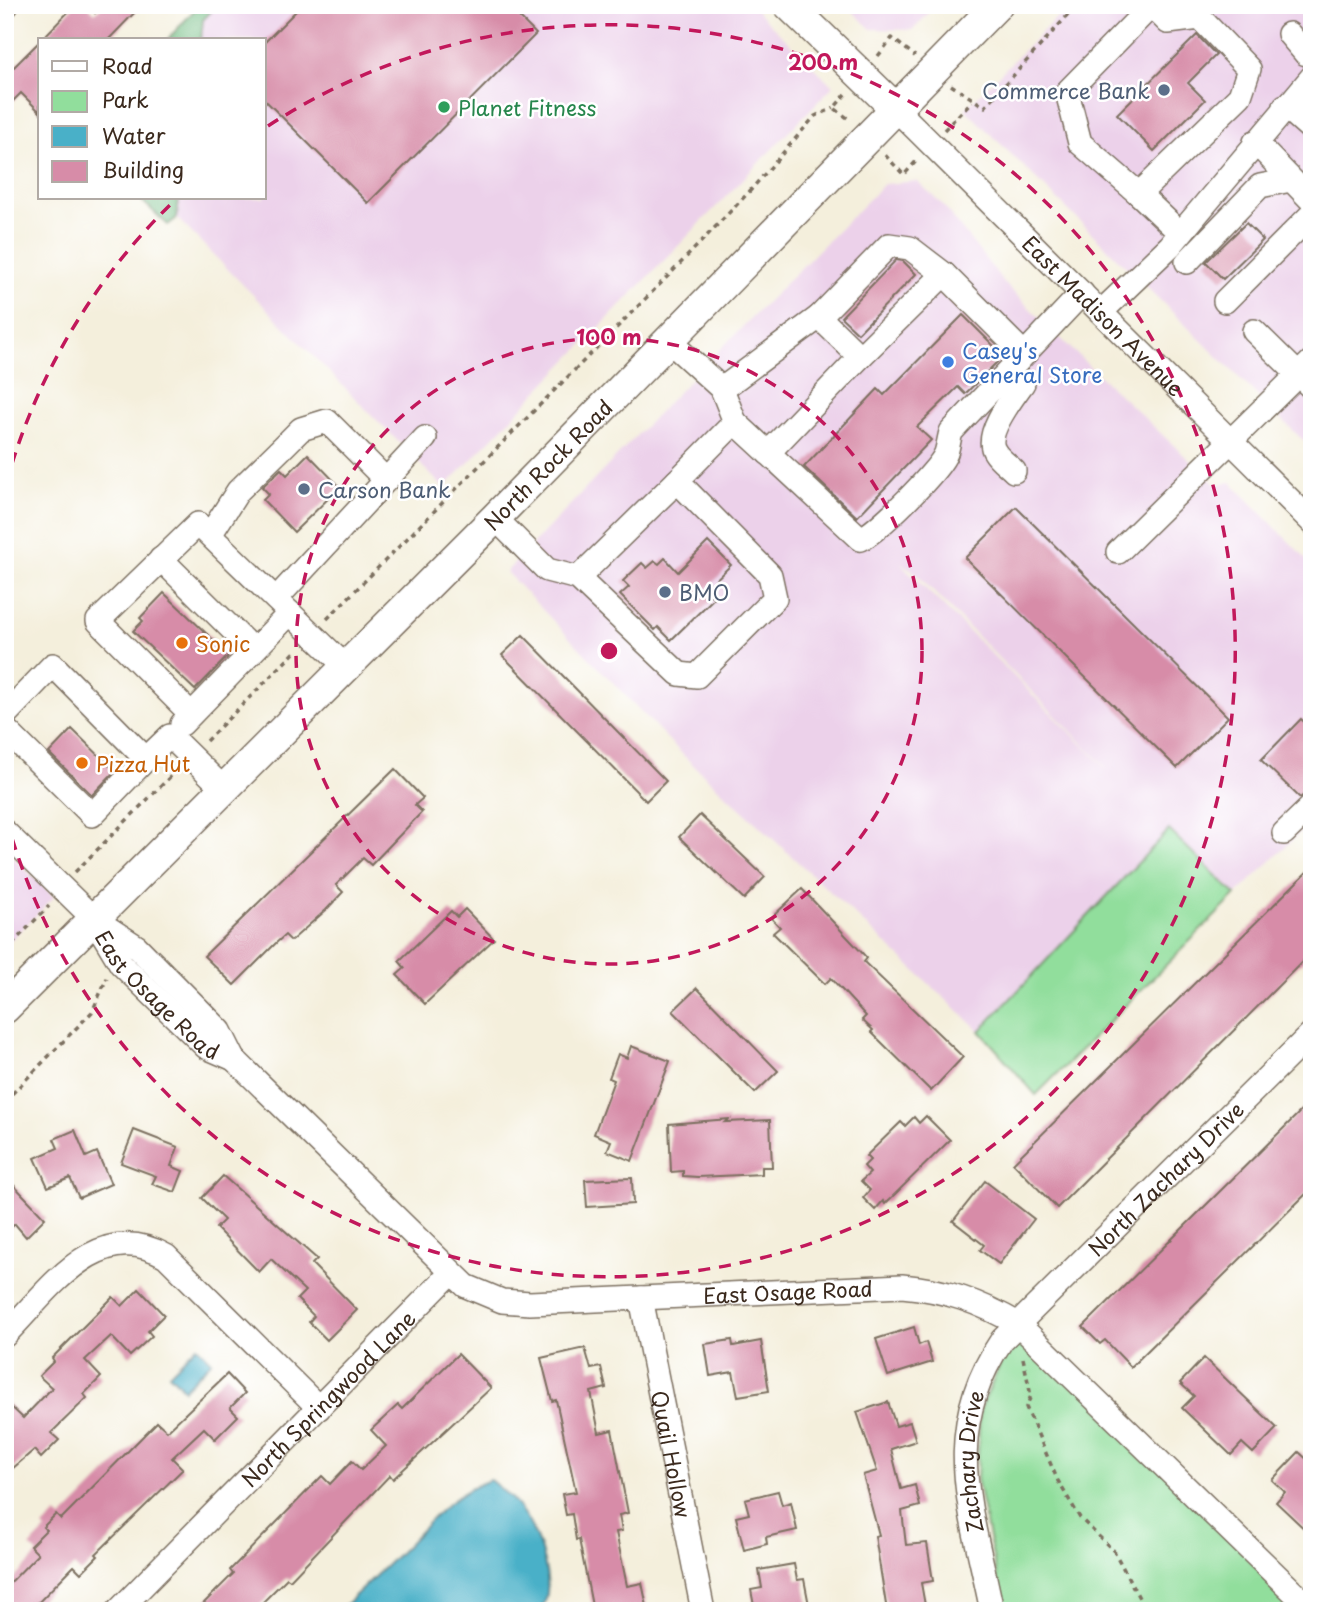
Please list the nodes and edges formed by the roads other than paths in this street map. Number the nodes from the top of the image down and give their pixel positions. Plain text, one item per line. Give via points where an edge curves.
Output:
1 (789, 5) edge
2 (997, 5) edge
3 (1151, 5) edge
4 (1301, 36) edge
5 (1312, 55) edge
6 (1310, 78) edge
7 (1285, 106) junction
8 (895, 108) junction
9 (1312, 130) edge
10 (1255, 142) junction
11 (1291, 180) junction
12 (1139, 194) junction
13 (1312, 201) edge
14 (1312, 214) edge
15 (1180, 233) junction
16 (1186, 262) dead end
17 (944, 274) junction
18 (1082, 293) junction
19 (1225, 301) dead end
20 (1101, 312) junction
21 (818, 317) junction
22 (1254, 331) dead end
23 (668, 340) junction
24 (1023, 353) junction
25 (860, 356) junction
26 (1307, 375) edge
27 (1023, 383) dead end
28 (722, 389) junction
29 (734, 422) junction
30 (425, 438) dead end
31 (1231, 441) junction
32 (768, 453) junction
33 (1014, 471) dead end
34 (386, 480) junction
35 (677, 481) junction
36 (495, 518) junction
37 (1312, 522) edge
38 (209, 535) junction
39 (1118, 552) dead end
40 (161, 559) junction
41 (578, 578) junction
42 (283, 606) junction
43 (254, 650) junction
44 (346, 667) junction
45 (191, 714) junction
46 (5, 715) edge
47 (5, 729) edge
48 (170, 736) junction
49 (146, 759) junction
50 (224, 789) junction
51 (1312, 806) edge
52 (1284, 833) dead end
53 (8, 840) edge
54 (94, 919) junction
55 (5, 1008) edge
56 (1312, 1033) edge
57 (450, 1274) junction
58 (641, 1298) junction
59 (1018, 1324) junction
60 (10, 1330) edge
61 (319, 1408) junction
62 (1312, 1610) edge
63 (118, 1611) edge
64 (703, 1611) edge
65 (992, 1611) edge

1 - 8 main road
2 - 8 main road, North Rock Road
3 - 12 street via 1067,92 1080,144
3 - 12 street via 1168,22 1200,18 1249,69 1240,96
4 - 5 street via 1306,54
6 - 7 street
7 - 9 street
7 - 10 street
8 - 18 street, East Madison Avenue
8 - 23 main road, North Rock Road
10 - 11 street
10 - 15 street
11 - 13 street
11 - 16 street via 1260,186
12 - 15 street
14 - 19 street
15 - 20 street
17 - 21 street via 910,248 889,245
17 - 24 street
17 - 25 street
18 - 20 street, East Madison Avenue
18 - 24 street
20 - 31 street, East Madison Avenue
21 - 25 street
21 - 28 street
22 - 26 street
23 - 28 street
23 - 36 main road, North Rock Road
24 - 32 street via 951,432 946,456 872,534 861,539
25 - 32 street
26 - 31 street
27 - 33 street via 999,419 992,442 993,450
28 - 29 street
29 - 32 street
29 - 35 street
30 - 34 street
31 - 37 street, East Madison Avenue
31 - 39 street
34 - 38 street via 327,421 302,429 238,491
34 - 42 street
35 - 41 street
35 - 41 street via 770,575 775,598 697,676 679,674
36 - 41 street via 547,570
36 - 44 main road, North Rock Road
38 - 40 street via 198,524
38 - 42 street
40 - 43 street
40 - 45 street via 98,621
42 - 43 street
42 - 44 street
43 - 45 street
44 - 50 main road, North Rock Road
45 - 48 street
46 - 49 street via 53,665
47 - 49 street via 92,815
48 - 49 street
48 - 50 street
50 - 54 main road, North Rock Road
51 - 52 street
53 - 54 street, East Osage Road
54 - 55 main road, North Rock Road
54 - 57 street, East Osage Road via 121,964 206,1048 234,1059
56 - 59 street, North Zachary Drive
57 - 58 street, East Osage Road via 475,1291 502,1301
57 - 61 street, North Springwood Lane
58 - 59 street, East Osage Road via 902,1286 958,1295
58 - 64 street, Quail Hollow
59 - 62 street, East Osage Road
59 - 65 street, Zachary Drive via 987,1362 965,1428 965,1477
60 - 61 street via 80,1260 122,1243 140,1245 166,1256
61 - 63 street, North Springwood Lane

